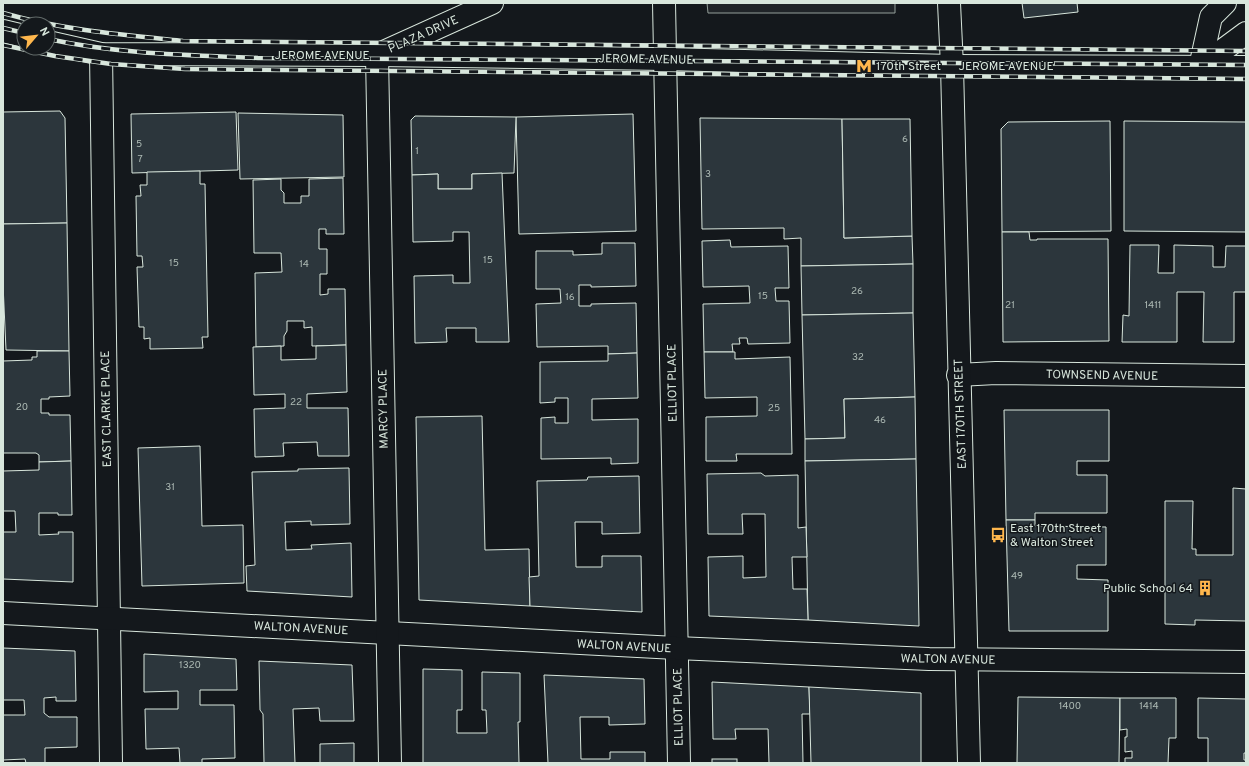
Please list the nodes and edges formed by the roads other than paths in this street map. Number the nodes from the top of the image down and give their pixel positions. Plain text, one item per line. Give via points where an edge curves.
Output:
1 (492, 3) edge
2 (664, 3) edge
3 (949, 3) edge
4 (1225, 3) edge
5 (3, 31) edge
6 (1246, 33) edge
7 (16, 34) edge
8 (56, 44) edge
9 (101, 54) junction
10 (376, 55) junction
11 (666, 59) junction
12 (952, 66) junction
13 (1200, 67) junction
14 (1246, 67) edge
15 (958, 375) junction
16 (1246, 376) edge
17 (3, 613) edge
18 (109, 618) junction
19 (387, 632) junction
20 (676, 648) junction
21 (966, 660) junction
22 (1246, 662) edge
23 (111, 763) edge
24 (390, 763) edge
25 (679, 763) edge
26 (969, 763) edge

1 - 10 street, PLAZA DRIVE
2 - 11 street, ELLIOT PLACE
3 - 12 street, EAST 170TH STREET
4 - 13 street via 1212,17
5 - 7 street
6 - 13 street
8 - 9 street, JEROME AVENUE
9 - 10 street, JEROME AVENUE
9 - 18 street, EAST CLARKE PLACE
10 - 11 street, JEROME AVENUE
10 - 19 street, MARCY PLACE
11 - 12 street, JEROME AVENUE
11 - 20 street, ELLIOT PLACE
12 - 13 street, JEROME AVENUE
12 - 15 street, EAST 170TH STREET
13 - 14 street, JEROME AVENUE
15 - 16 street, TOWNSEND AVENUE via 996,373
15 - 21 street, EAST 170TH STREET
17 - 18 street, WALTON AVENUE
18 - 19 street, WALTON AVENUE
18 - 23 street, EAST CLARKE PLACE
19 - 20 street, WALTON AVENUE
19 - 24 street, MARCY PLACE
20 - 21 street, WALTON AVENUE
20 - 25 street, ELLIOT PLACE
21 - 22 street, WALTON AVENUE
21 - 26 street, EAST 170TH STREET

